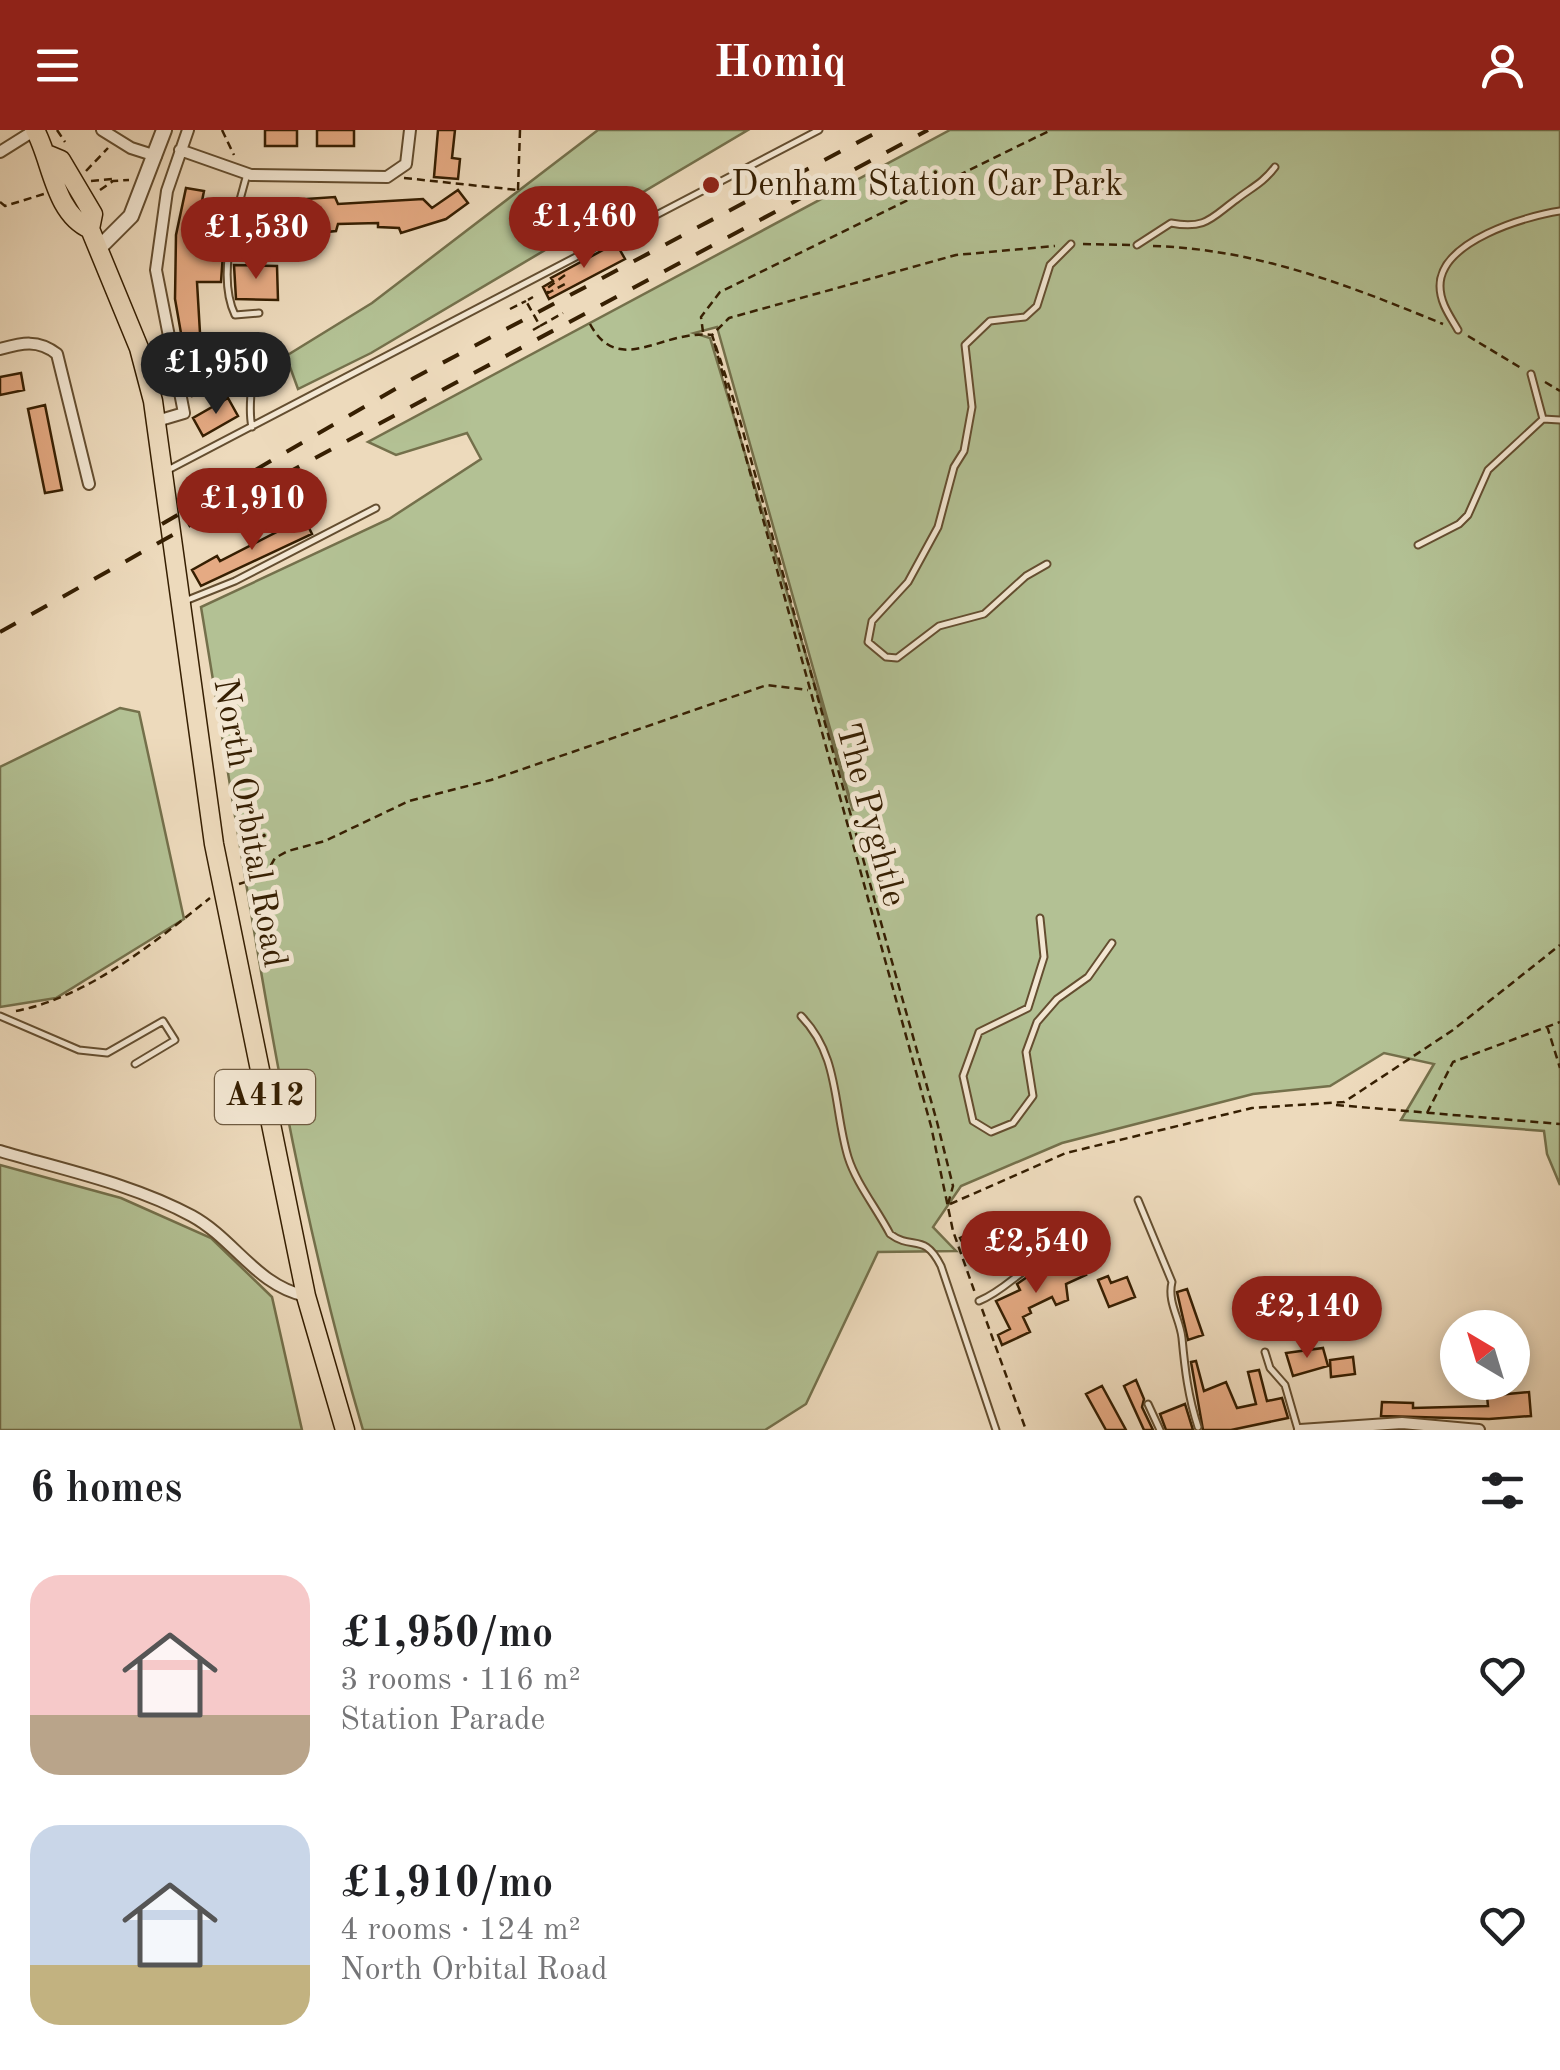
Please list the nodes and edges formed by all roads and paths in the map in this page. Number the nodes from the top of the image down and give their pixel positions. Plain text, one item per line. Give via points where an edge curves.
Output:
1 (35, 130) edge
2 (102, 130) edge
3 (164, 130) edge
4 (188, 130) edge
5 (222, 130) edge
6 (410, 130) edge
7 (520, 130) edge
8 (819, 130) edge
9 (1051, 130) edge
10 (120, 142) junction
11 (180, 150) junction
12 (0, 152) edge
13 (156, 156) junction
14 (1274, 167) dead end
15 (399, 174) junction
16 (252, 175) junction
17 (116, 180) junction
18 (89, 181) junction
19 (518, 190) junction
20 (50, 192) dead end
21 (97, 192) junction
22 (91, 197) dead end
23 (2, 204) edge
24 (1560, 212) edge
25 (1072, 244) junction
26 (1137, 245) junction
27 (98, 248) junction
28 (549, 252) dead end
29 (534, 297) dead end
30 (526, 301) junction
31 (510, 310) dead end
32 (259, 313) dead end
33 (563, 313) dead end
34 (590, 324) dead end
35 (540, 326) junction
36 (533, 330) dead end
37 (1458, 330) junction
38 (703, 334) junction
39 (712, 335) junction
40 (0, 349) edge
41 (245, 356) dead end
42 (1531, 374) junction
43 (1560, 392) edge
44 (1542, 419) junction
45 (1560, 420) edge
46 (157, 421) junction
47 (252, 427) junction
48 (166, 471) junction
49 (89, 484) dead end
50 (376, 508) dead end
51 (1418, 545) dead end
52 (1047, 564) dead end
53 (182, 602) junction
54 (810, 690) junction
55 (223, 887) junction
56 (1040, 918) dead end
57 (1112, 943) dead end
58 (1560, 945) edge
59 (16, 1011) dead end
60 (0, 1016) edge
61 (802, 1016) dead end
62 (1560, 1022) edge
63 (1546, 1024) junction
64 (135, 1064) dead end
65 (1560, 1068) edge
66 (1330, 1105) junction
67 (1427, 1113) junction
68 (1560, 1124) edge
69 (0, 1150) edge
70 (1138, 1200) dead end
71 (948, 1204) junction
72 (1046, 1258) dead end
73 (306, 1296) junction
74 (978, 1301) junction
75 (1265, 1352) dead end
76 (1148, 1404) dead end
77 (1198, 1427) dead end
78 (345, 1430) edge
79 (996, 1430) edge
80 (1026, 1430) edge
81 (1160, 1430) edge
82 (1299, 1430) edge
83 (1480, 1430) edge

1 - 12 street
1 - 27 main road, North Orbital Road / A412 via 93,214 90,229
2 - 10 street
3 - 13 street
4 - 11 street
5 - 16 path via 231,153
6 - 15 street
7 - 19 path
8 - 47 lane
9 - 38 path via 720,292 701,316
10 - 13 street
10 - 17 path via 136,181
10 - 18 path via 84,174
11 - 16 street
11 - 46 street via 156,270 184,414
13 - 27 street via 131,216
14 - 26 lane via 1219,216 1189,227 1171,224
15 - 16 street
15 - 19 path via 407,181
16 - 32 lane via 233,227 228,300 235,315
17 - 18 path
17 - 21 path
18 - 21 path
19 - 28 path
20 - 23 path
21 - 22 path
24 - 37 lane via 1509,221 1448,265 1440,284
25 - 26 path
25 - 39 path via 956,256 730,318
25 - 52 lane via 1050,264 1037,306 1026,317 990,321 965,346 972,407 964,451 938,527 908,582 872,621 868,642 896,658 938,626 984,614
26 - 37 path via 1256,258 1341,282
27 - 46 main road, North Orbital Road / A412 via 138,348
29 - 30 path, bridge
30 - 31 path
30 - 35 path, bridge
33 - 35 path
34 - 38 path via 608,349 624,352
35 - 36 path, bridge
37 - 42 path
38 - 39 path
39 - 54 path, The Pyghtle
39 - 71 path via 937,1122 953,1186
40 - 49 street via 25,342 57,354
41 - 47 lane via 254,382 247,404
42 - 43 path
42 - 44 lane
44 - 45 lane
44 - 51 lane via 1488,470 1468,515
46 - 48 main road, North Orbital Road / A412
47 - 48 lane
48 - 53 main road, North Orbital Road / A412
50 - 53 lane
53 - 55 main road, North Orbital Road / A412
54 - 55 path via 767,685 409,801 288,851 265,876
54 - 71 path, The Pyghtle
55 - 59 path via 156,942 47,1005
55 - 73 main road, North Orbital Road / A412
56 - 57 lane via 1044,957 1028,1008 979,1032 963,1076 973,1121 991,1132 1014,1123 1033,1096 1026,1052 1037,1022 1088,977
58 - 66 path via 1453,1030
60 - 64 lane via 79,1050 107,1053 164,1021 175,1040
61 - 79 lane via 828,1054 856,1173 890,1234 922,1242 941,1266
62 - 63 path
63 - 65 path
63 - 67 path via 1453,1062
66 - 67 path
66 - 71 path via 1252,1108 1066,1152
67 - 68 path
69 - 73 street via 197,1218 274,1285
70 - 77 lane via 1172,1282
71 - 74 path, The Pyghtle
72 - 74 lane via 1008,1288
73 - 78 main road, North Orbital Road / A412
74 - 80 path, The Pyghtle
75 - 82 lane
76 - 81 lane
82 - 83 street via 1402,1424

